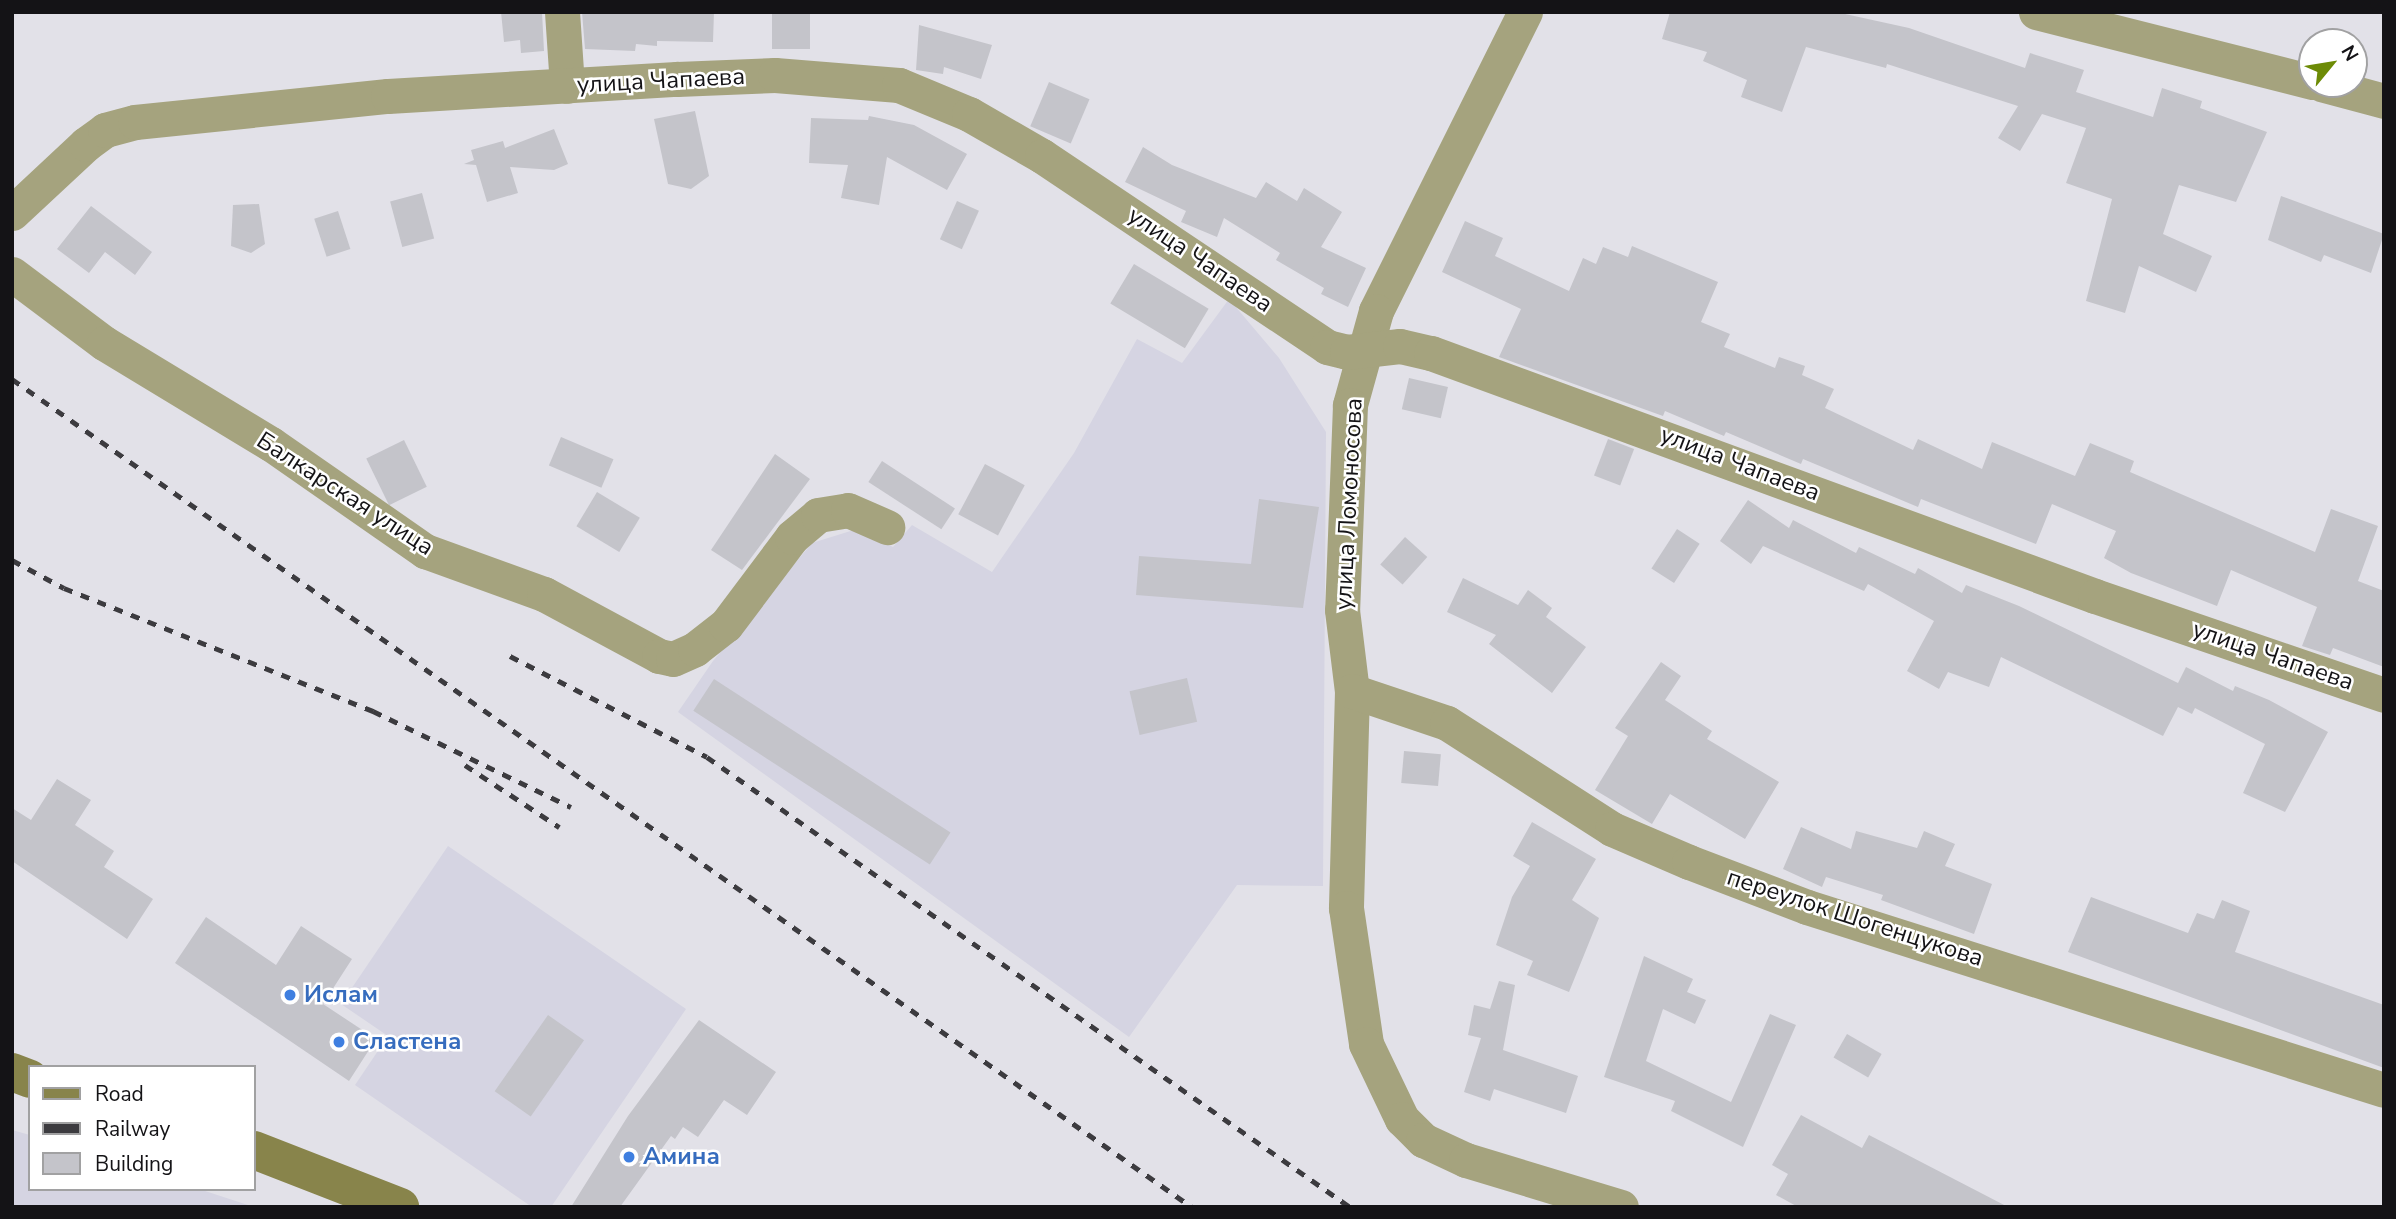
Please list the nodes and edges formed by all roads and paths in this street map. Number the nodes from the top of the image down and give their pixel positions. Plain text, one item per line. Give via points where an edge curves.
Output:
1 (562, 12) edge
2 (1525, 12) edge
3 (2036, 12) edge
4 (2298, 78) edge
5 (567, 86) junction
6 (12, 214) edge
7 (12, 274) edge
8 (1364, 351) junction
9 (887, 527) dead end
10 (1352, 691) junction
11 (2384, 695) edge
12 (2384, 1090) edge
13 (256, 1151) edge
14 (400, 1207) edge
15 (1621, 1207) edge

1 - 5 street
2 - 8 street, улица Ломоносова via 1376,311
3 - 4 street
5 - 6 street, улица Чапаева via 388,96 135,122 105,130 86,144
5 - 8 street, улица Чапаева via 775,75 899,85 969,114 1042,156 1327,347
7 - 9 street, Балкарская улица via 104,343 271,444 425,551 544,594 659,656 673,659 695,649 726,625 792,537 818,514 848,510
8 - 10 street, улица Ломоносова via 1350,405 1344,547 1342,610
8 - 11 street, улица Чапаева via 1401,346 1432,353 2095,596
10 - 12 street, переулок Шогенцукова via 1447,723 1612,829 1712,871 1807,907
10 - 15 street, улица Ломоносова via 1346,908 1366,1044 1402,1119 1423,1139 1466,1160
13 - 14 street

